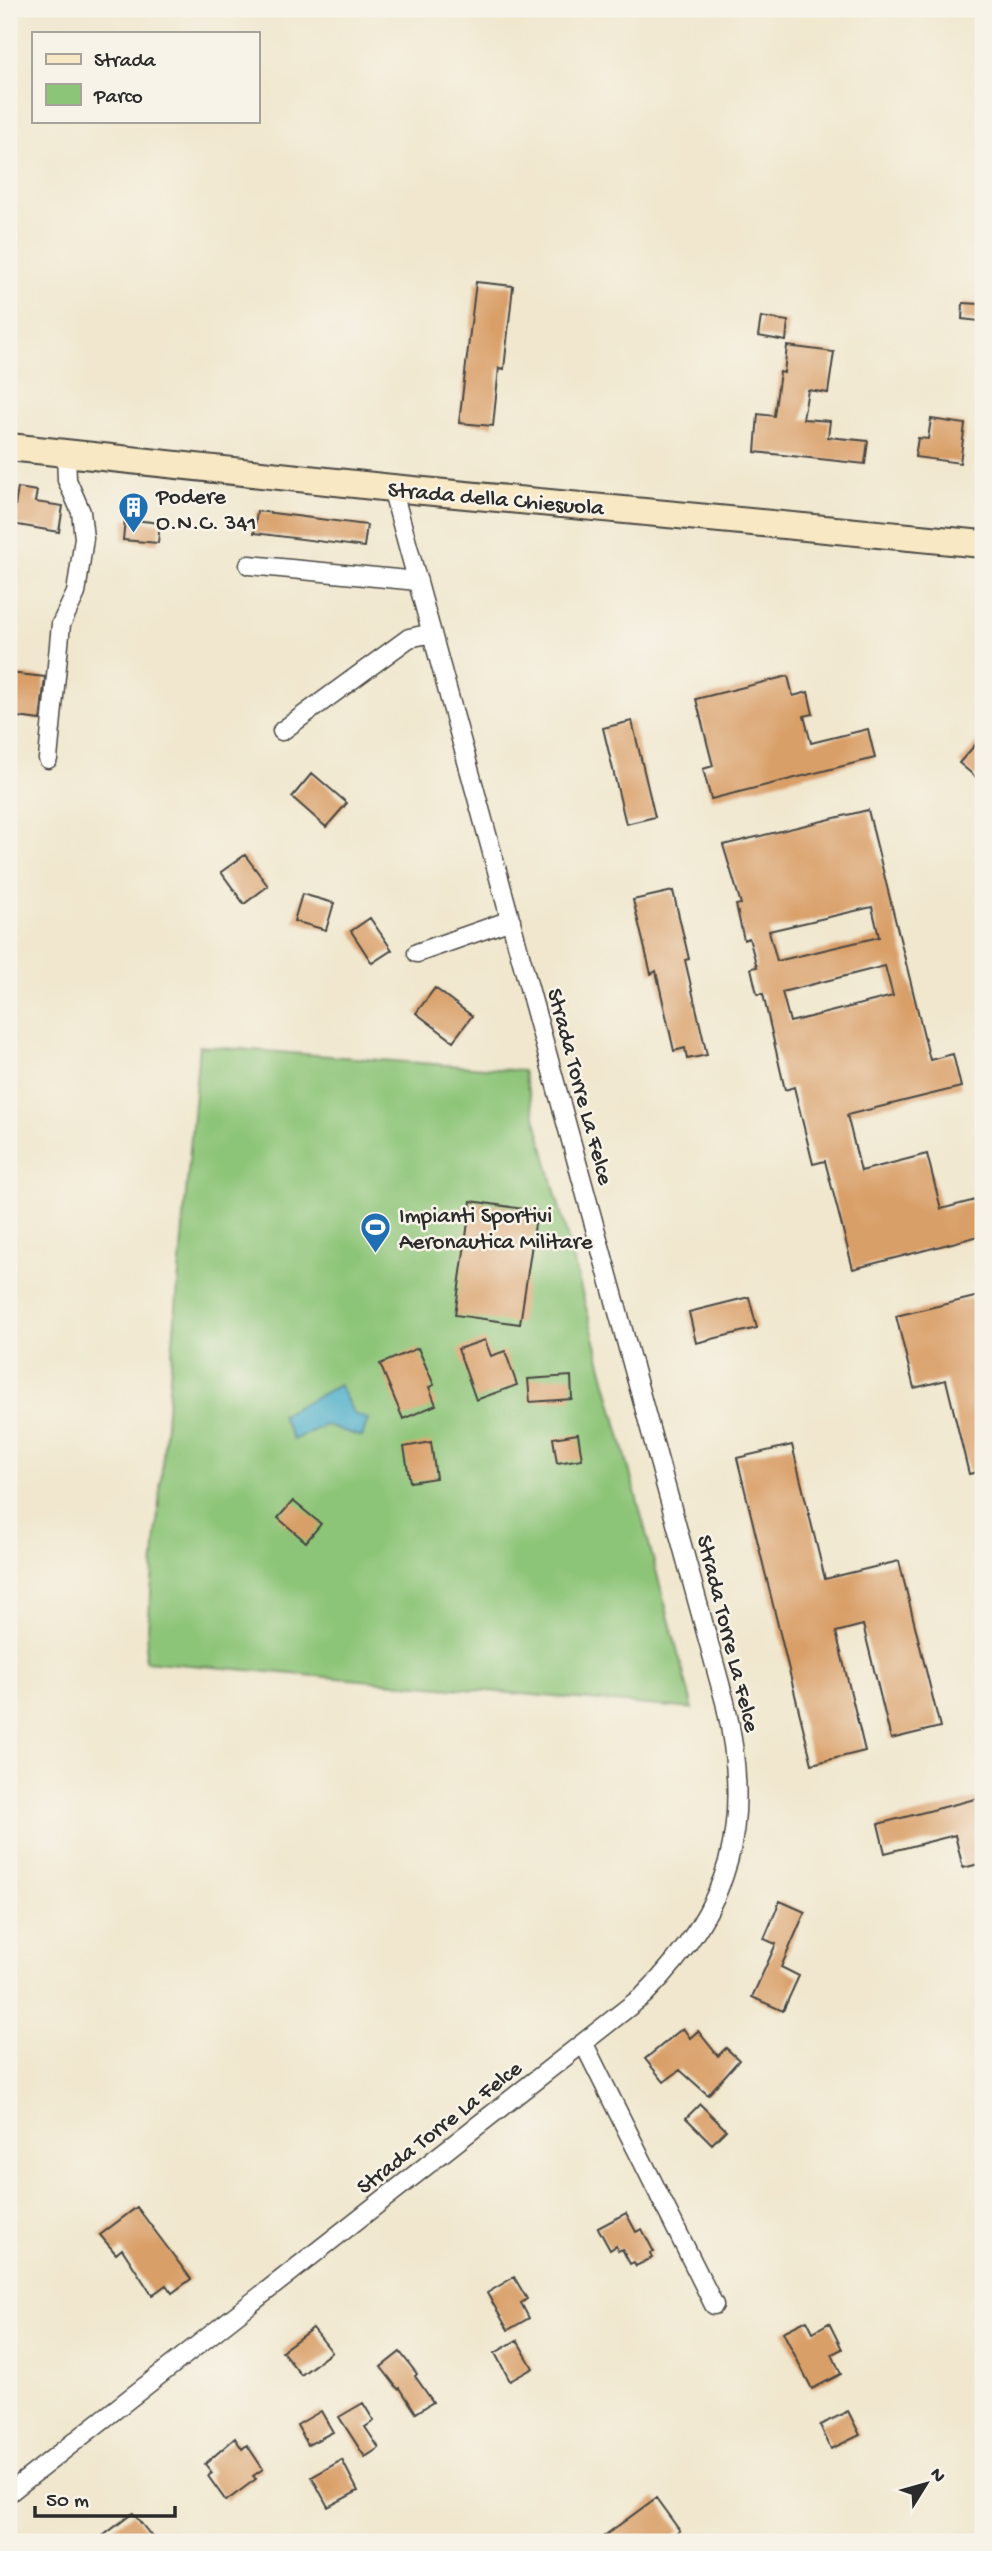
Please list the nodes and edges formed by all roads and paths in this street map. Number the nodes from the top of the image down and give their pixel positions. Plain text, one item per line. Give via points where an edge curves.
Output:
1 (9, 447) edge
2 (66, 453) junction
3 (392, 488) junction
4 (983, 544) edge
5 (249, 565) dead end
6 (418, 580) junction
7 (432, 633) junction
8 (282, 730) dead end
9 (48, 759) dead end
10 (511, 920) junction
11 (417, 954) dead end
12 (584, 2044) junction
13 (714, 2305) dead end
14 (9, 2493) edge

1 - 2 street, Strada della Chiesuola
2 - 3 street, Strada della Chiesuola
2 - 9 street via 67,480 81,512 84,538 76,593 60,631
3 - 4 street, Strada della Chiesuola
3 - 6 street, Strada Torre La Felce
5 - 6 street
6 - 7 street, Strada Torre La Felce
7 - 8 street via 409,638
7 - 10 street, Strada Torre La Felce
10 - 11 street
10 - 12 street, Strada Torre La Felce via 714,1661 737,1777 731,1851 718,1895 704,1920 659,1980
12 - 13 street
12 - 14 street, Strada Torre La Felce

